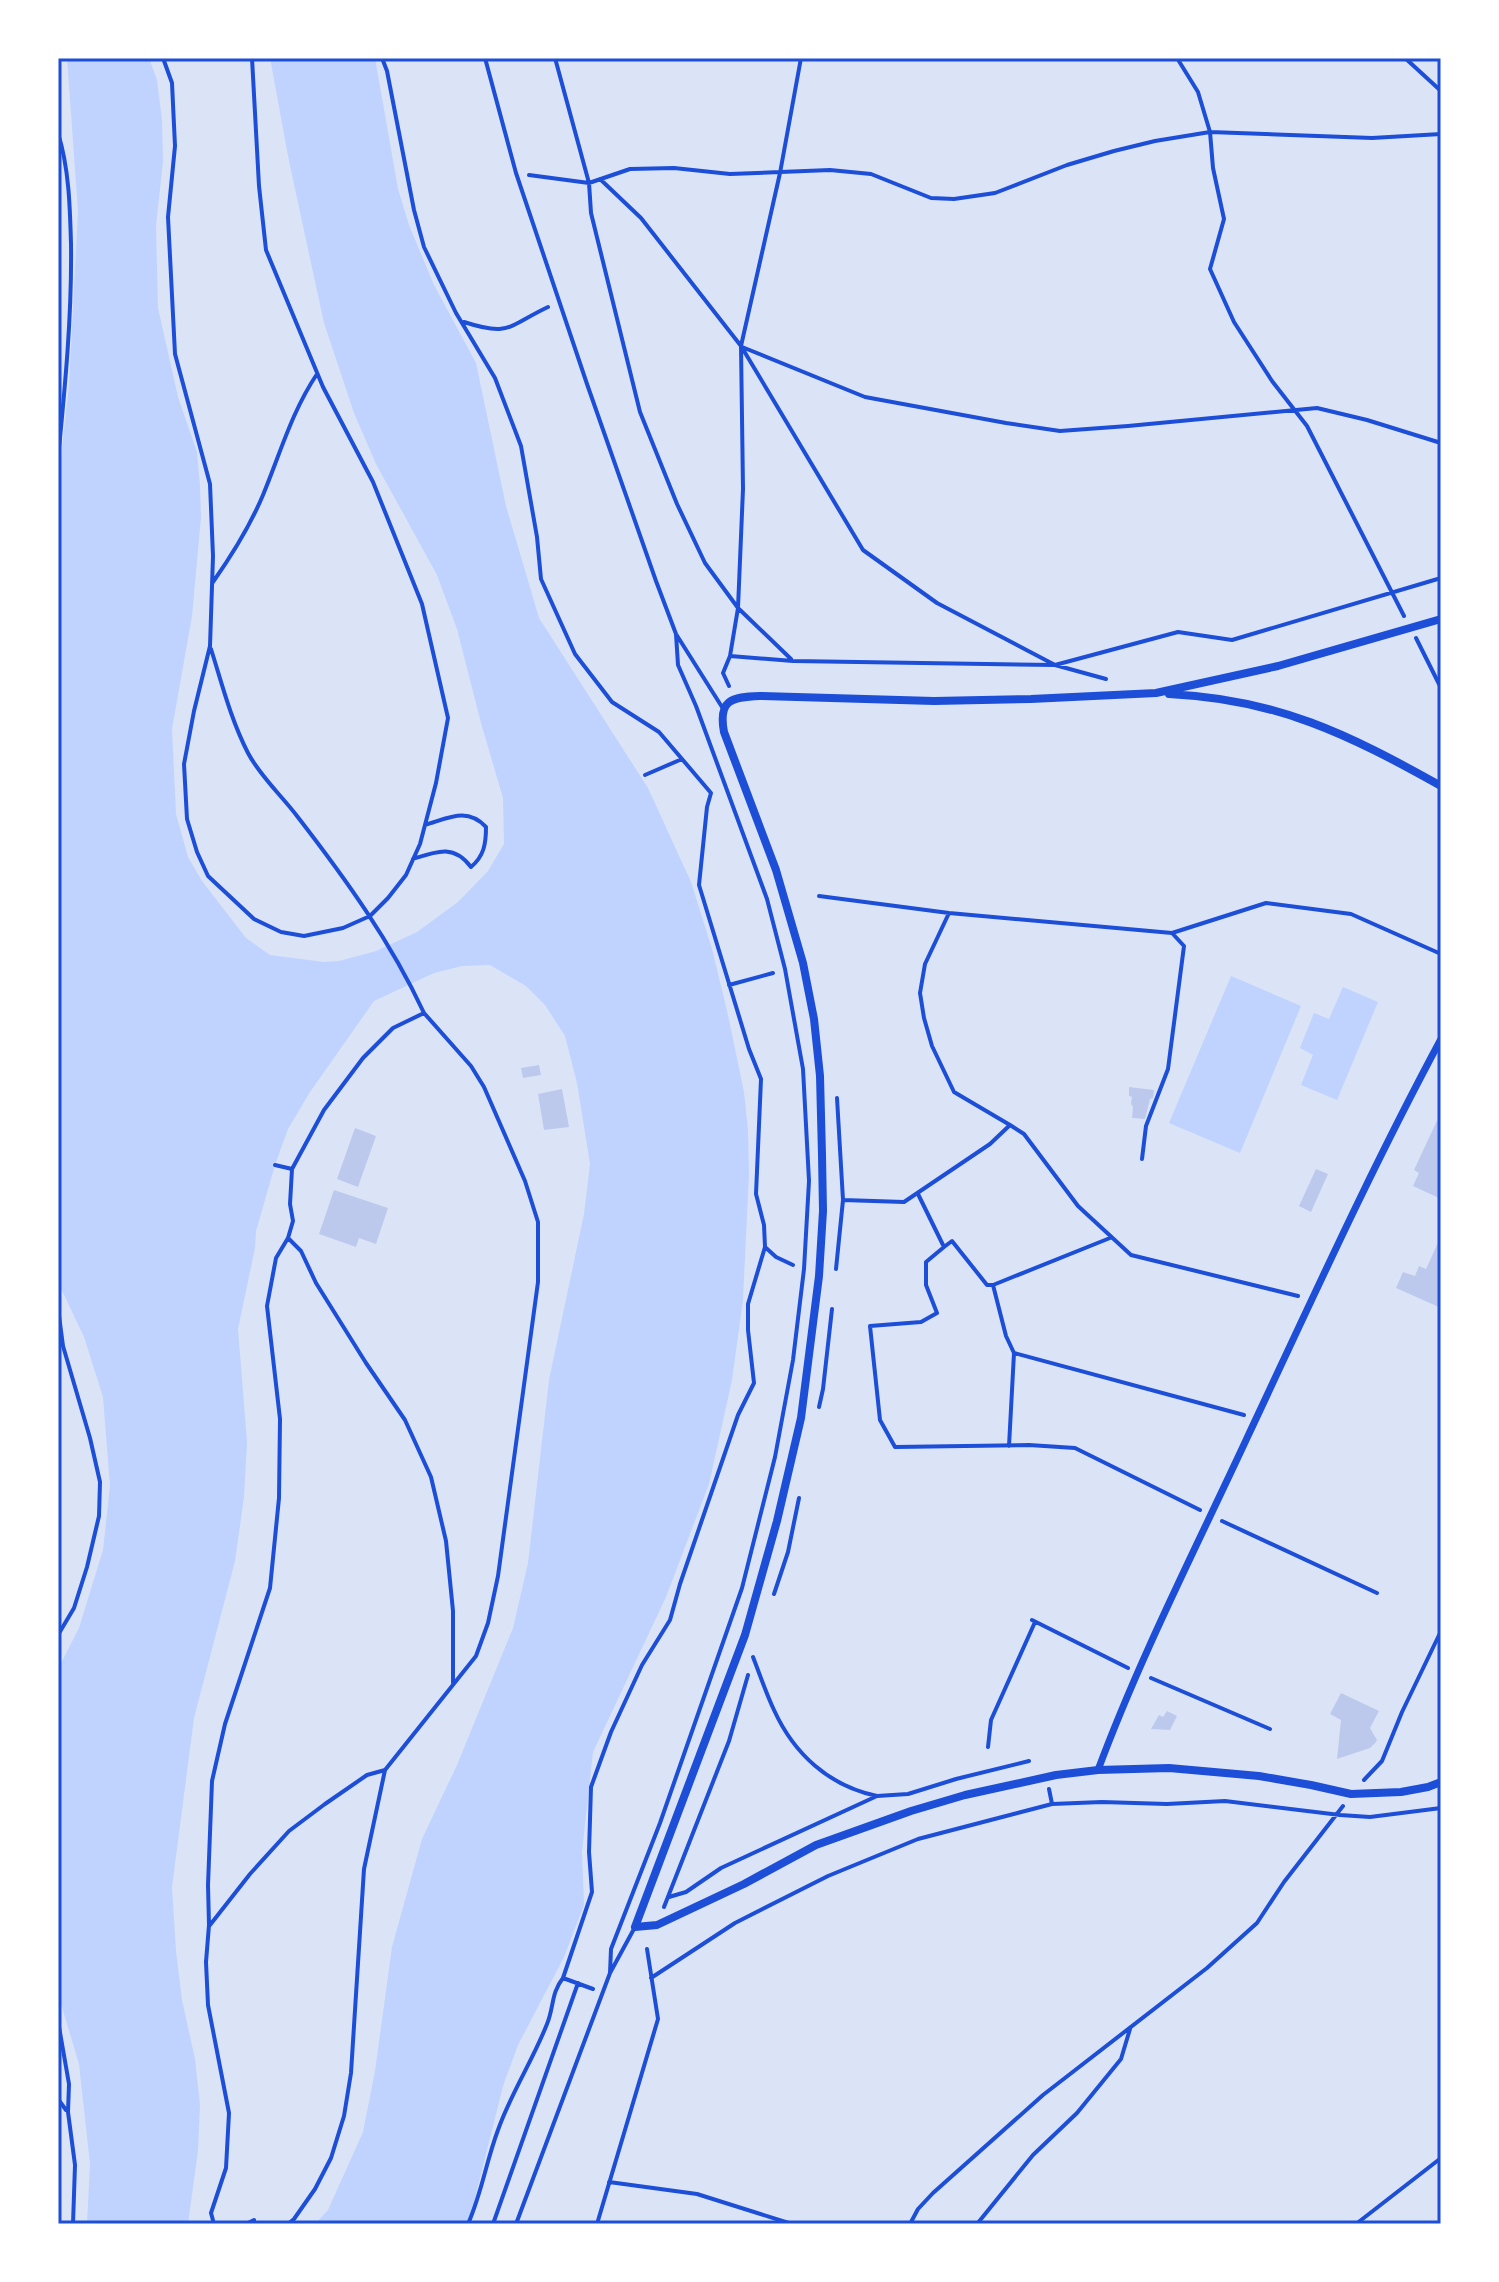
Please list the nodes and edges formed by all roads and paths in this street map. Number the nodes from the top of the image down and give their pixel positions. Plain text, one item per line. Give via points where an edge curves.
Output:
1 (163, 58) edge
2 (252, 58) edge
3 (382, 58) edge
4 (485, 58) edge
5 (555, 58) edge
6 (801, 58) edge
7 (1177, 58) edge
8 (1405, 58) edge
9 (1441, 91) edge
10 (1210, 132) junction
11 (58, 133) edge
12 (1441, 134) edge
13 (516, 173) junction
14 (780, 173) junction
15 (600, 179) junction
16 (589, 183) junction
17 (559, 301) junction
18 (462, 321) junction
19 (741, 346) junction
20 (317, 374) junction
21 (1294, 410) junction
22 (1441, 443) edge
23 (58, 459) edge
24 (1441, 578) edge
25 (212, 583) junction
26 (1392, 593) junction
27 (738, 608) junction
28 (1441, 619) edge
29 (1410, 628) junction
30 (676, 634) junction
31 (210, 646) junction
32 (730, 656) junction
33 (793, 661) junction
34 (1055, 665) junction
35 (1113, 681) dead end
36 (1441, 688) edge
37 (1156, 693) junction
38 (734, 699) junction
39 (723, 708) junction
40 (682, 759) junction
41 (645, 775) dead end
42 (1441, 786) edge
43 (425, 825) junction
44 (413, 859) junction
45 (819, 896) dead end
46 (949, 913) junction
47 (370, 916) junction
48 (1172, 933) junction
49 (1441, 954) edge
50 (785, 969) junction
51 (729, 985) junction
52 (424, 1013) junction
53 (1441, 1039) edge
54 (836, 1085) dead end
55 (1010, 1125) junction
56 (1142, 1159) dead end
57 (275, 1165) dead end
58 (292, 1169) junction
59 (918, 1194) junction
60 (843, 1200) junction
61 (288, 1238) junction
62 (1111, 1238) junction
63 (944, 1247) junction
64 (835, 1279) dead end
65 (993, 1285) junction
66 (1310, 1304) junction
67 (58, 1308) edge
68 (832, 1310) dead end
69 (58, 1342) edge
70 (63, 1346) junction
71 (1014, 1353) junction
72 (1257, 1418) junction
73 (817, 1419) dead end
74 (1009, 1446) junction
75 (801, 1493) dead end
76 (1211, 1516) junction
77 (1377, 1593) dead end
78 (773, 1597) dead end
79 (1035, 1622) dead end
80 (1441, 1631) edge
81 (58, 1635) edge
82 (453, 1683) junction
83 (988, 1747) dead end
84 (385, 1770) junction
85 (1098, 1770) junction
86 (1046, 1777) junction
87 (1441, 1782) edge
88 (1351, 1794) junction
89 (877, 1796) dead end
90 (1052, 1804) junction
91 (1441, 1808) edge
92 (1337, 1814) junction
93 (664, 1907) dead end
94 (209, 1925) junction
95 (635, 1927) junction
96 (647, 1949) dead end
97 (610, 1973) junction
98 (563, 1978) junction
99 (651, 1978) junction
100 (578, 1983) junction
101 (602, 1993) junction
102 (58, 2021) edge
103 (1131, 2027) junction
104 (58, 2099) edge
105 (68, 2112) junction
106 (1441, 2158) edge
107 (609, 2182) junction
108 (254, 2220) dead end
109 (73, 2224) edge
110 (214, 2224) edge
111 (246, 2224) edge
112 (288, 2224) edge
113 (468, 2224) edge
114 (493, 2224) edge
115 (516, 2224) edge
116 (597, 2224) edge
117 (792, 2224) edge
118 (910, 2224) edge
119 (977, 2224) edge
120 (1356, 2224) edge

1 - 25 path via 172,83 175,146 168,217 175,354 210,484
2 - 20 path via 266,250
3 - 18 path via 424,247
4 - 13 lane
5 - 16 path
6 - 14 path
7 - 10 path via 1198,92
8 - 9 path
10 - 12 path via 1372,138
10 - 14 path via 1114,151 995,193 954,199 931,198 871,174
10 - 21 path via 1224,219 1210,269 1234,322
11 - 23 path via 71,260
13 - 16 path
13 - 17 lane
14 - 15 path via 630,169
14 - 19 path
15 - 16 path
15 - 19 path via 641,218
16 - 27 path via 591,213 640,412 705,563
17 - 18 path via 500,331
17 - 30 lane
18 - 40 path via 495,378 521,446 541,579 575,654 612,702 659,732
19 - 21 path via 865,397 1060,431
19 - 27 path
19 - 34 path via 863,550 937,603
20 - 25 path via 262,497
20 - 43 path via 373,482 422,604 436,658 448,718
21 - 22 path via 1317,408
21 - 26 path
24 - 26 path
25 - 31 path
26 - 29 path
26 - 34 path via 1232,640 1178,632
27 - 32 path
27 - 33 path
28 - 29 street
29 - 36 path
29 - 37 street via 1278,666
30 - 39 lane
30 - 50 lane via 678,665 767,899
31 - 47 path via 249,756
31 - 47 path via 184,764 187,819 208,876 254,919 281,932 304,936
32 - 33 path
32 - 38 path via 723,673
33 - 34 path
34 - 35 path
37 - 38 street via 948,700 769,695
37 - 42 street via 1232,699 1299,717 1373,748
38 - 39 street
39 - 95 street via 724,732 776,870 814,1019 822,1155 819,1276 801,1418 745,1635
40 - 41 path
40 - 51 path via 711,793 699,885
43 - 44 path
43 - 44 path via 461,815 476,817 486,827 483,852 471,867 449,851
44 - 47 path via 406,875
45 - 46 path
46 - 48 path
46 - 55 path via 925,964 920,993 932,1046 954,1092
47 - 52 path
48 - 49 path via 1266,903 1351,914
48 - 56 path via 1184,946 1168,1069 1146,1126
50 - 51 path
50 - 97 lane via 803,1069 809,1181 790,1373 742,1588 611,1949
51 - 98 path via 761,1079 756,1194 765,1247 748,1304 754,1383 738,1415 670,1620 642,1665 591,1787 592,1892
52 - 58 path via 393,1028 363,1058 324,1110
52 - 82 path via 484,1087 538,1222 538,1282 498,1576 476,1656
53 - 66 street
54 - 60 path
55 - 59 path
55 - 62 path via 1024,1134 1078,1206
57 - 58 path
58 - 61 path via 293,1221
59 - 60 path via 904,1202
59 - 63 path
60 - 64 path
61 - 82 path via 405,1420 431,1477 446,1541
61 - 94 path via 276,1258 267,1306 280,1419 270,1588 212,1781
62 - 65 path
62 - 66 path via 1131,1255 1295,1295
63 - 65 path via 952,1241 987,1285
63 - 74 path via 926,1262 926,1285 937,1313 921,1322 870,1326 880,1420 895,1447
65 - 71 path
66 - 72 street
67 - 70 path
68 - 73 path
69 - 70 path
70 - 81 path via 100,1482 99,1516 87,1567 74,1608
71 - 72 path
71 - 74 path
72 - 76 street
74 - 76 path via 1075,1448
75 - 78 path
76 - 77 path
76 - 85 street
79 - 83 path via 991,1720
80 - 88 path via 1382,1761
82 - 84 path
84 - 94 path via 367,1775 289,1831
84 - 112 path via 364,1869 344,2116 315,2189
85 - 86 street
85 - 88 street via 1169,1768 1259,1776
86 - 90 path
86 - 95 street via 924,1807 816,1845 657,1925
87 - 88 street via 1401,1792
88 - 92 path
89 - 93 path via 827,1777 799,1753 774,1712 753,1657 729,1741
90 - 92 path via 1225,1801
90 - 99 path via 918,1839 828,1876 735,1923
91 - 92 path via 1370,1817
92 - 103 path via 1257,1923
94 - 110 path via 208,2005 229,2113 226,2168 211,2213
95 - 97 lane
96 - 99 path
97 - 101 lane
98 - 100 path
98 - 113 path via 497,2131
99 - 107 path via 658,2019
100 - 101 path
100 - 114 path
101 - 115 lane
102 - 105 path via 69,2084
103 - 118 path via 1043,2095 951,2177
103 - 119 path via 1121,2059
104 - 105 path
105 - 109 path via 75,2165
106 - 120 lane
107 - 116 path
107 - 117 path via 697,2194
108 - 111 path

